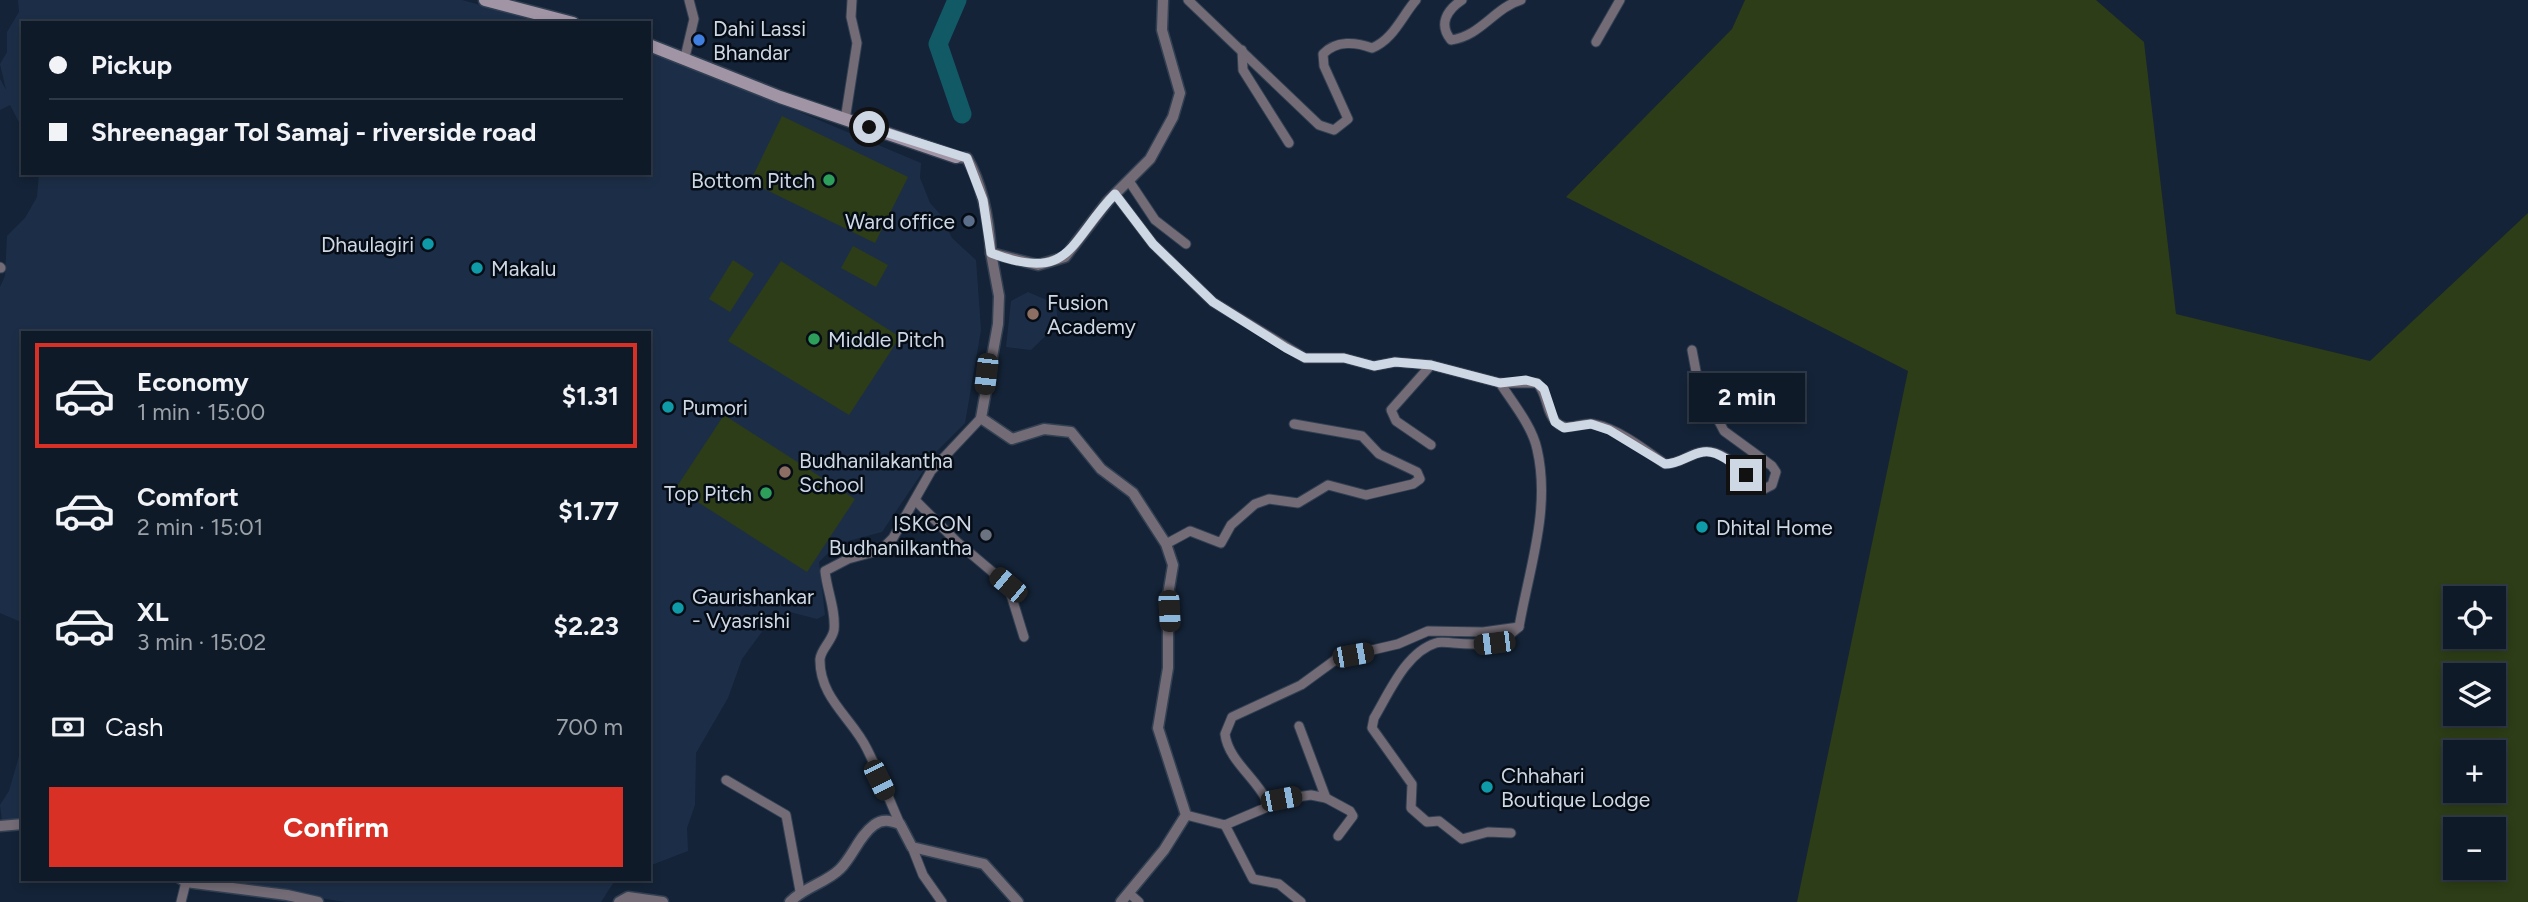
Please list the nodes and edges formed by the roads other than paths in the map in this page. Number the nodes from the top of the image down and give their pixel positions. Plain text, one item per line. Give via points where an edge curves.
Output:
1 (485, 0) edge
2 (689, 0) edge
3 (852, 0) edge
4 (1163, 0) edge
5 (1188, 0) edge
6 (1416, 0) edge
7 (1462, 0) edge
8 (1521, 0) edge
9 (1620, 0) edge
10 (565, 21) edge
11 (1597, 42) dead end
12 (651, 46) edge
13 (1242, 50) junction
14 (685, 57) junction
15 (845, 120) junction
16 (1289, 143) dead end
17 (956, 157) joint
18 (1129, 181) junction
19 (1115, 194) junction
20 (1186, 244) dead end
21 (991, 253) junction
22 (1692, 350) dead end
23 (1431, 365) junction
24 (1500, 383) junction
25 (981, 418) junction
26 (1294, 424) dead end
27 (1431, 444) dead end
28 (915, 500) junction
29 (1166, 544) junction
30 (1519, 627) junction
31 (1024, 637) dead end
32 (1299, 726) dead end
33 (726, 780) dead end
34 (1326, 798) junction
35 (1267, 802) junction
36 (1186, 815) junction
37 (21, 824) edge
38 (900, 824) junction
39 (1225, 825) junction
40 (0, 826) edge
41 (1511, 832) dead end
42 (1338, 836) dead end
43 (912, 847) junction
44 (183, 881) edge
45 (189, 881) edge
46 (800, 891) junction
47 (287, 898) edge
48 (1125, 898) edge
49 (181, 902) edge
50 (318, 902) edge
51 (619, 902) edge
52 (663, 902) edge
53 (790, 902) edge
54 (942, 902) edge
55 (1018, 902) edge
56 (1139, 902) edge
57 (1301, 902) edge

1 - 10 main road
2 - 14 street via 694,19
3 - 15 street via 850,17 857,43
4 - 18 street via 1162,30 1180,93 1163,139
5 - 13 street
6 - 13 street via 1378,46 1351,42 1323,54 1348,119 1334,130 1320,125
7 - 8 street via 1444,22 1451,40 1474,33 1508,4
9 - 11 street
12 - 14 main road
13 - 16 street via 1243,70
14 - 15 main road
15 - 17 main road
17 - 21 street via 967,158 973,168
18 - 19 street
18 - 20 street via 1155,220
19 - 21 street via 1065,257 1038,265
19 - 23 street via 1153,244 1213,302 1286,348 1305,358 1344,358 1374,366 1395,362
21 - 25 street via 999,296 998,324
22 - 24 street via 1698,382 1724,431 1776,472 1776,479 1764,489 1715,453 1703,452 1665,464 1625,437 1591,424 1564,428 1555,422 1544,389 1537,383
23 - 24 street
23 - 27 street via 1391,410 1396,421
24 - 30 street via 1537,447 1540,470 1539,529
25 - 28 street via 932,471
25 - 29 street via 1012,439 1044,429 1071,432 1101,469 1133,493
26 - 29 street via 1362,436 1379,454 1417,472 1420,478 1413,484 1366,495 1328,485 1298,503 1269,499 1238,517 1221,543 1190,531
28 - 31 street via 1008,585
28 - 38 street via 881,550 825,571 834,633 820,659 832,702 857,731
29 - 36 street via 1173,565 1168,595 1168,668 1158,727
30 - 35 street via 1428,631 1398,644 1338,658 1301,685 1232,717 1226,726 1226,742
30 - 41 street via 1507,639 1494,643 1437,642 1412,658 1372,728 1412,784 1411,808 1427,822 1439,821 1462,839
32 - 34 street
33 - 46 street via 786,816
34 - 35 street via 1304,795
34 - 42 street via 1353,816
35 - 39 street via 1252,816
36 - 39 street
36 - 48 street
37 - 40 street
38 - 43 street
38 - 46 street via 876,823 840,869
39 - 57 street via 1253,879 1279,884
43 - 54 street via 923,875
43 - 55 street via 984,864
44 - 49 street
45 - 47 street
46 - 53 street
47 - 50 street
48 - 56 street
51 - 52 street via 628,897

